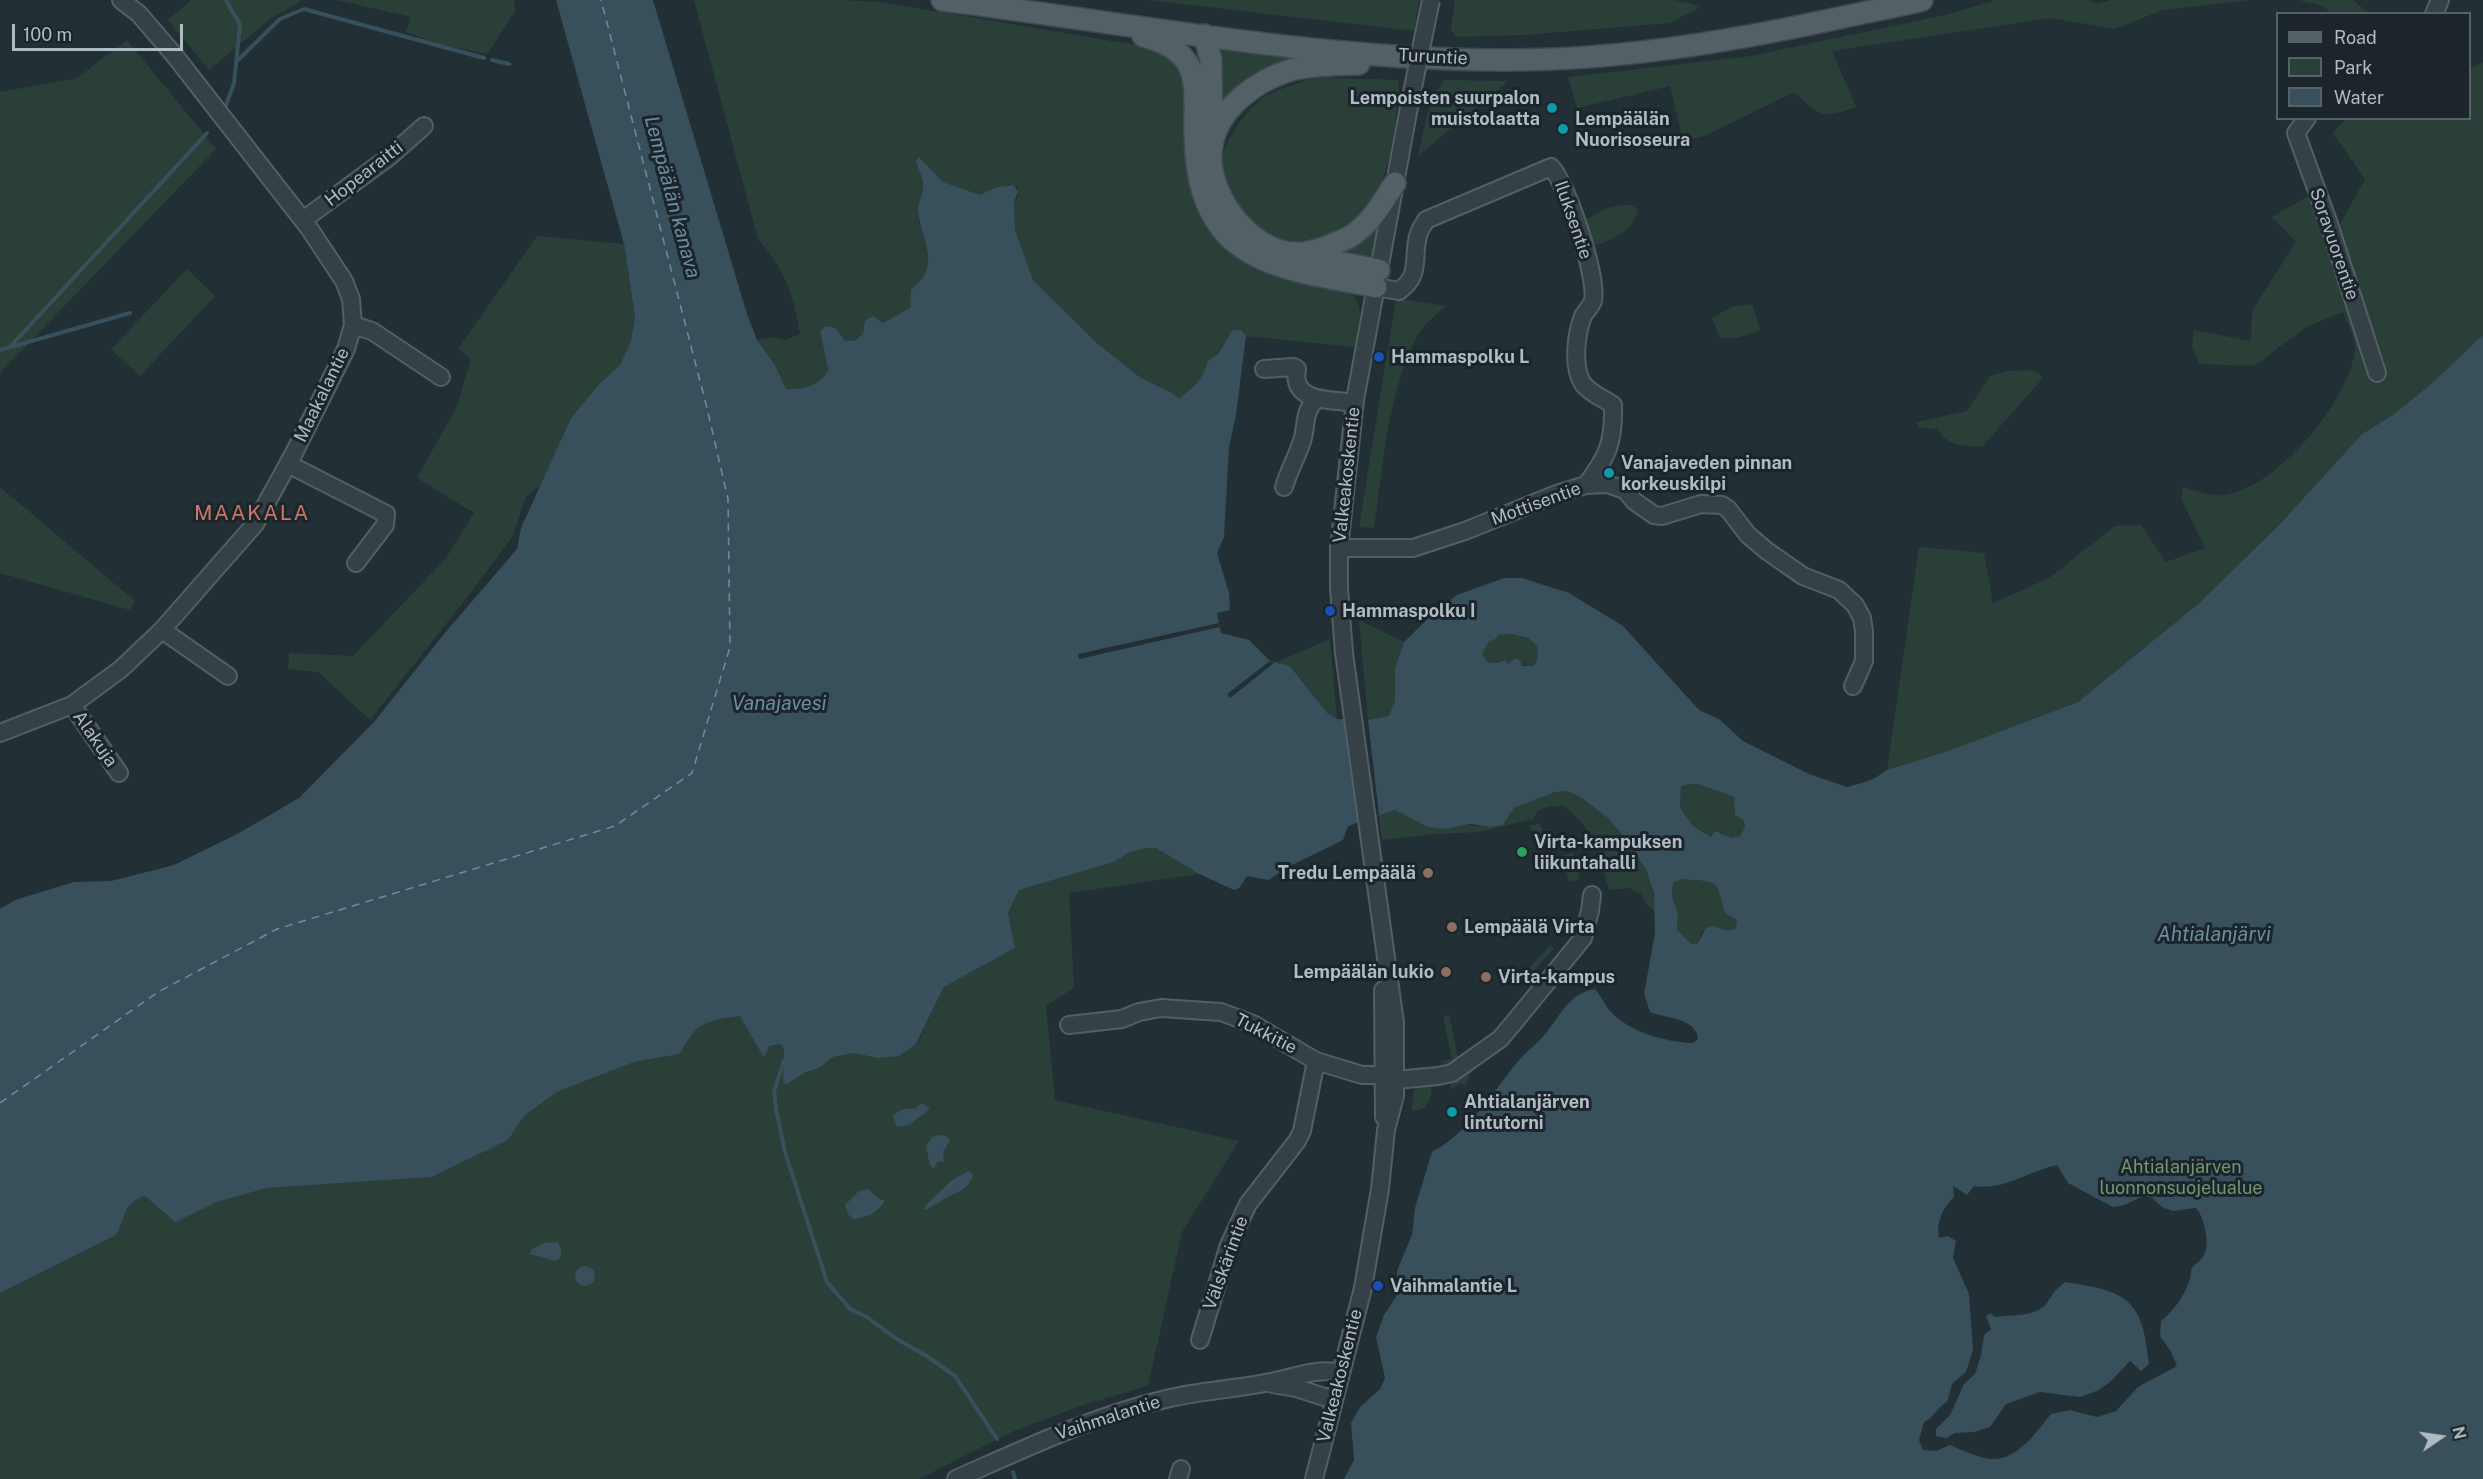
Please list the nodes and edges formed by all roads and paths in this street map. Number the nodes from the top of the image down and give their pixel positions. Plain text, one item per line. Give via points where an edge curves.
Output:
1 (121, 0) edge
2 (942, 0) edge
3 (1431, 0) edge
4 (1922, 0) edge
5 (1041, 12) junction
6 (1204, 35) junction
7 (1456, 59) junction
8 (2306, 120) edge
9 (424, 126) dead end
10 (1212, 145) junction
11 (1395, 183) junction
12 (303, 220) junction
13 (1295, 254) junction
14 (1377, 279) junction
15 (353, 325) junction
16 (1264, 369) dead end
17 (2378, 373) dead end
18 (441, 377) dead end
19 (1316, 400) junction
20 (1354, 403) junction
21 (288, 464) junction
22 (1586, 485) junction
23 (1284, 487) dead end
24 (1339, 548) junction
25 (357, 563) dead end
26 (162, 630) junction
27 (228, 676) dead end
28 (1852, 686) dead end
29 (72, 705) junction
30 (0, 733) edge
31 (119, 773) dead end
32 (1592, 896) dead end
33 (1069, 1025) dead end
34 (1316, 1061) junction
35 (1390, 1077) junction
36 (1200, 1340) dead end
37 (1341, 1373) junction
38 (1268, 1383) junction
39 (1334, 1400) junction
40 (956, 1479) edge
41 (1314, 1479) edge

1 - 12 street, Maakalantie via 139,14 175,56
2 - 5 main road, Turuntie
3 - 11 street, Valkeakoskentie, bridge
4 - 7 main road, Turuntie via 1700,43 1593,56
5 - 6 main road, Turuntie
5 - 14 main road via 1171,46 1187,62 1192,77 1197,171 1215,220 1231,238 1257,256 1289,268
6 - 7 main road, Turuntie via 1294,47
6 - 10 main road via 1211,60
7 - 10 main road via 1290,70 1257,85 1240,98 1226,113
8 - 17 street, Soravuorentie via 2296,133
9 - 12 street, Hopearaitti via 389,157
10 - 13 main road via 1218,188 1235,220 1262,242
11 - 13 main road via 1357,232 1322,249
11 - 14 street, Valkeakoskentie
12 - 15 street, Maakalantie via 344,281 351,299
13 - 14 main road
14 - 20 street, Valkeakoskentie
14 - 22 street, Iluksentie via 1399,291 1407,285 1413,277 1419,233 1426,220 1551,167 1559,175 1593,281 1593,302 1582,318 1577,342 1579,376 1590,390 1613,405 1609,449
15 - 18 street via 372,331
15 - 21 street, Maakalantie via 346,350
16 - 19 street via 1294,366 1298,369 1297,382 1305,394
19 - 20 street
19 - 23 street via 1307,412 1304,437
20 - 24 street, Valkeakoskentie
21 - 25 street via 386,514 385,525
21 - 26 street, Maakalantie via 255,524
22 - 24 street, Mottisentie via 1413,548
22 - 28 street, Mottisentie via 1607,484 1625,490 1654,515 1701,504 1722,505 1767,551 1803,576 1839,590 1856,605 1864,631 1864,661
24 - 35 street, Valkeakoskentie via 1351,706 1385,954 1382,995
26 - 27 street
26 - 29 street, Maakalantie via 121,669
29 - 30 street, Maakalantie
29 - 31 street, Alakuja
32 - 35 street, Tukkitie via 1583,938 1500,1039 1452,1073 1422,1079
33 - 34 street, Tukkitie via 1122,1019 1161,1008 1221,1012 1253,1024
34 - 35 street, Tukkitie via 1362,1075
34 - 36 street, Välskärintie via 1302,1131 1248,1204 1229,1245
35 - 37 street, Valkeakoskentie via 1374,1231
37 - 38 street, Vaihmalantie via 1327,1370
37 - 39 street, Valkeakoskentie
38 - 39 street, Vaihmalantie
38 - 40 street, Vaihmalantie via 1171,1398 1110,1414
39 - 41 street, Valkeakoskentie

